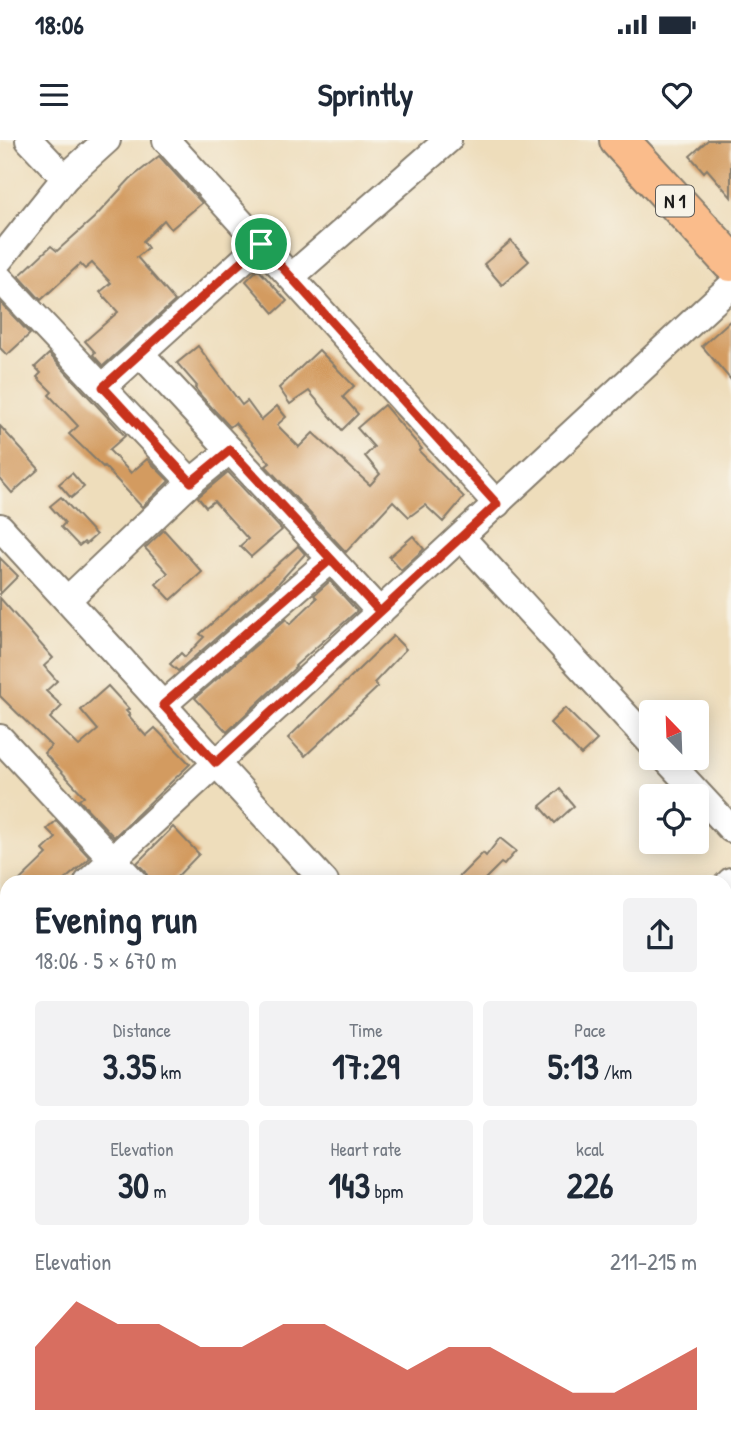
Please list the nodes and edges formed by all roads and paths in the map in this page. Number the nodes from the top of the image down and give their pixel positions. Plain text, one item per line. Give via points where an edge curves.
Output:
1 (29, 140) edge
2 (107, 140) edge
3 (166, 140) edge
4 (448, 140) edge
5 (620, 140) edge
6 (65, 178) junction
7 (261, 244) junction
8 (0, 259) edge
9 (731, 262) edge
10 (292, 276) junction
11 (0, 279) edge
12 (731, 286) edge
13 (140, 353) junction
14 (103, 387) junction
15 (230, 450) junction
16 (191, 482) junction
17 (497, 504) junction
18 (0, 527) edge
19 (461, 537) junction
20 (331, 559) junction
21 (67, 600) junction
22 (380, 612) junction
23 (163, 705) junction
24 (639, 730) edge
25 (6, 756) edge
26 (216, 763) junction
27 (676, 770) edge
28 (731, 829) edge
29 (113, 859) junction
30 (96, 875) edge
31 (128, 875) edge
32 (319, 875) edge

1 - 6 street
2 - 6 street
3 - 7 street
4 - 10 street
5 - 9 highway, N 1
6 - 8 street
7 - 10 street
7 - 13 street
10 - 17 street
11 - 14 street
12 - 17 street
13 - 14 street
13 - 15 street
14 - 16 street
15 - 16 street
15 - 20 street
16 - 21 street
17 - 19 street
18 - 21 street
19 - 22 street
19 - 24 street
20 - 22 street
20 - 23 street
21 - 23 street
22 - 26 street
23 - 26 street
25 - 29 street
26 - 29 street
26 - 32 street
27 - 28 street
29 - 30 street
29 - 31 street

